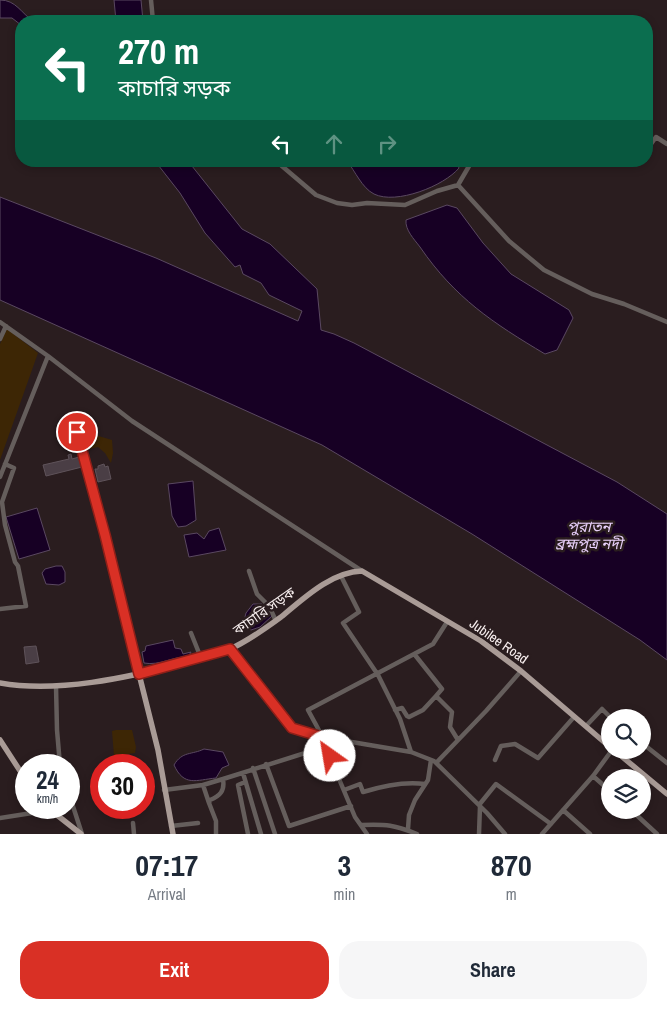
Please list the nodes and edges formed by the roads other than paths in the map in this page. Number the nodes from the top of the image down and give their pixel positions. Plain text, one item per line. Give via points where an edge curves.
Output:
1 (151, 0) edge
2 (152, 15) edge
3 (653, 141) edge
4 (667, 144) edge
5 (283, 167) edge
6 (469, 167) edge
7 (458, 186) junction
8 (0, 322) edge
9 (667, 322) edge
10 (6, 326) junction
11 (0, 339) edge
12 (48, 356) junction
13 (74, 424) dead end
14 (5, 464) junction
15 (0, 477) edge
16 (249, 571) dead end
17 (362, 571) junction
18 (341, 576) junction
19 (0, 609) edge
20 (276, 621) junction
21 (447, 622) junction
22 (191, 633) dead end
23 (230, 649) junction
24 (415, 655) junction
25 (201, 658) junction
26 (520, 671) junction
27 (139, 674) junction
28 (378, 675) junction
29 (0, 682) edge
30 (56, 686) junction
31 (436, 696) junction
32 (395, 710) junction
33 (601, 710) edge
34 (574, 717) junction
35 (586, 726) junction
36 (322, 737) junction
37 (601, 739) edge
38 (0, 740) edge
39 (346, 740) junction
40 (458, 740) junction
41 (327, 745) junction
42 (651, 750) edge
43 (411, 752) junction
44 (59, 754) edge
45 (605, 759) edge
46 (624, 759) edge
47 (431, 760) junction
48 (495, 760) dead end
49 (667, 762) edge
50 (15, 763) edge
51 (436, 763) junction
52 (266, 764) junction
53 (253, 768) junction
54 (243, 774) junction
55 (593, 776) junction
56 (223, 779) junction
57 (245, 782) junction
58 (601, 783) edge
59 (425, 784) junction
60 (203, 785) junction
61 (164, 790) junction
62 (344, 790) junction
63 (667, 794) edge
64 (209, 803) junction
65 (480, 805) junction
66 (351, 806) junction
67 (563, 810) junction
68 (15, 816) edge
69 (0, 818) edge
70 (62, 819) edge
71 (77, 819) edge
72 (641, 819) edge
73 (198, 823) dead end
74 (133, 824) dead end
75 (551, 824) junction
76 (362, 825) junction
77 (171, 826) junction
78 (408, 830) junction
79 (82, 834) edge
80 (134, 834) edge
81 (173, 834) edge
82 (216, 834) edge
83 (248, 834) edge
84 (261, 834) edge
85 (275, 834) edge
86 (366, 834) edge
87 (417, 834) edge
88 (479, 834) edge
89 (505, 834) edge
90 (543, 834) edge
91 (590, 834) edge
92 (657, 834) edge

1 - 2 street
3 - 4 street via 656,137
5 - 7 street via 316,195 352,205 405,205 437,190
6 - 7 street
7 - 9 street via 510,241 544,270 592,294
8 - 10 street
10 - 11 street
10 - 12 street
12 - 14 street
12 - 17 street via 132,421
13 - 27 street
14 - 15 street
14 - 19 street via 14,468 2,508 26,606
16 - 20 street via 258,594
17 - 18 main road, কাচারি সড়ক via 350,571
17 - 21 main road, Jubilee Road
18 - 20 main road, কাচারি সড়ক via 301,600
18 - 28 street via 359,612 343,623
20 - 23 main road, কাচারি সড়ক
21 - 24 street via 433,644
21 - 26 main road, Jubilee Road via 481,641
22 - 25 street
23 - 25 main road, কাচারি সড়ক
23 - 36 street via 292,728
24 - 28 street
24 - 31 street via 442,689
25 - 27 main road, কাচারি সড়ক
26 - 34 main road, Jubilee Road
26 - 40 street
27 - 30 main road, কাচারি সড়ক
27 - 61 main road via 158,750
28 - 32 street
28 - 36 street via 308,710
29 - 30 main road, কাচারি সড়ক
30 - 44 street
31 - 32 street via 423,710 409,717 402,708
31 - 40 street via 452,712 450,727
32 - 43 street
33 - 35 street
34 - 35 main road, Jubilee Road
34 - 48 street via 538,758 515,744 501,746
35 - 37 main road, Jubilee Road
36 - 39 street
36 - 41 street
38 - 50 main road
39 - 41 street
39 - 43 street
40 - 51 street
41 - 52 street
41 - 62 street
42 - 49 street
43 - 47 street
45 - 55 street
46 - 63 main road, Jubilee Road
47 - 51 street
47 - 59 street
51 - 65 street
52 - 53 street
52 - 66 street via 289,826
53 - 54 street
53 - 85 street
54 - 56 street
54 - 57 street
55 - 58 street
55 - 67 street
56 - 60 street
56 - 64 street via 224,787
57 - 83 street via 238,785
57 - 84 street
59 - 62 street via 398,783 363,792 360,784
59 - 78 street via 409,815
60 - 61 street
60 - 64 street
61 - 77 main road
62 - 66 street
64 - 82 street via 216,821
65 - 75 street via 496,784
65 - 88 street
65 - 89 street
66 - 76 street
67 - 75 street
67 - 91 street
68 - 69 street
70 - 79 main road
71 - 79 street
72 - 92 street
73 - 77 street
74 - 80 street
75 - 90 street
76 - 78 street
76 - 86 street
77 - 81 main road
78 - 87 street

